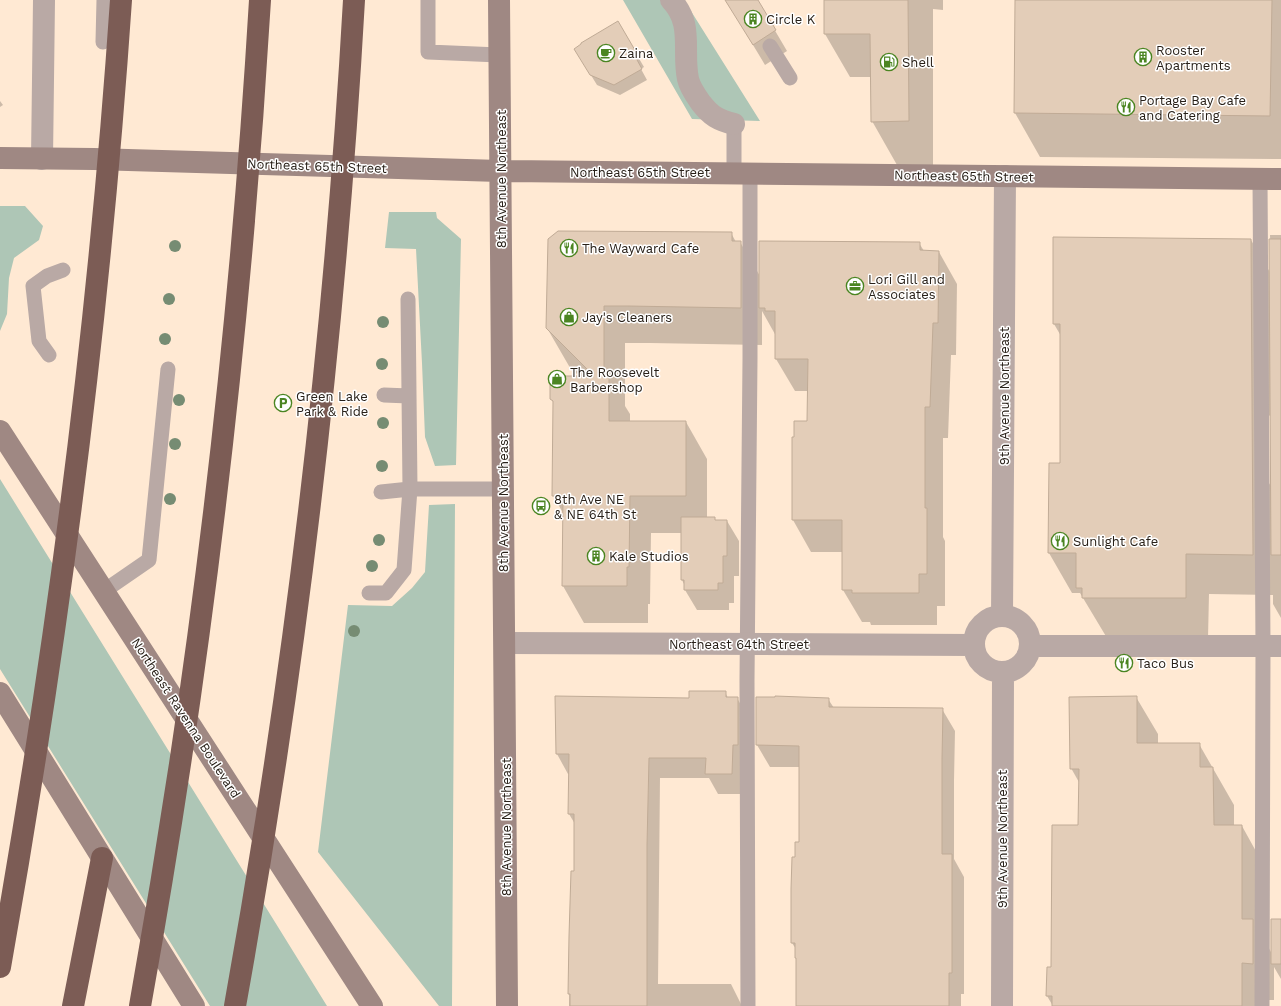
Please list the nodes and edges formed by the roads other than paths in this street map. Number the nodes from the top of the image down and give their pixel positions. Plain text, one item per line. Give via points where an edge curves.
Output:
1 (44, 0) edge
2 (104, 0) edge
3 (121, 0) edge
4 (260, 0) edge
5 (354, 0) edge
6 (428, 0) edge
7 (499, 0) edge
8 (671, 0) edge
9 (103, 42) dead end
10 (770, 46) dead end
11 (499, 55) junction
12 (790, 78) dead end
13 (734, 124) joint
14 (0, 158) edge
15 (42, 159) junction
16 (500, 171) junction
17 (742, 173) junction
18 (1005, 176) junction
19 (1271, 179) edge
20 (63, 270) dead end
21 (408, 299) dead end
22 (49, 355) dead end
23 (168, 369) dead end
24 (384, 395) dead end
25 (409, 396) junction
26 (0, 431) edge
27 (410, 490) junction
28 (503, 490) junction
29 (381, 492) dead end
30 (104, 591) junction
31 (369, 593) dead end
32 (1002, 616) junction
33 (505, 643) junction
34 (747, 644) junction
35 (974, 645) junction
36 (1030, 646) junction
37 (1272, 646) edge
38 (1003, 673) junction
39 (0, 694) edge
40 (102, 858) junction
41 (0, 967) edge
42 (73, 1006) edge
43 (140, 1006) edge
44 (194, 1006) edge
45 (235, 1006) edge
46 (372, 1006) edge
47 (507, 1006) edge
48 (748, 1006) edge
49 (1002, 1006) edge
50 (1262, 1006) edge

1 - 15 street
2 - 9 lane
3 - 41 highway, bridge via 88,374 46,691
4 - 43 highway, bridge via 243,233 215,509 177,784
5 - 45 highway, bridge via 349,95 332,297 311,498 285,700
6 - 11 lane via 428,52
7 - 11 main road, 8th Avenue Northeast
8 - 13 street via 685,26 690,86 706,110 720,120
10 - 12 lane
11 - 16 main road, 8th Avenue Northeast
13 - 17 lane
14 - 15 main road, Northeast 65th Street
15 - 16 main road, Northeast 65th Street
16 - 17 main road, Northeast 65th Street
16 - 28 main road, 8th Avenue Northeast
17 - 18 main road, Northeast 65th Street
17 - 34 lane via 750,359
18 - 19 main road, Northeast 65th Street
18 - 32 street, 9th Avenue Northeast
19 - 37 lane
20 - 22 lane via 47,276 33,286 39,341
21 - 25 lane
23 - 30 lane via 149,560
24 - 25 lane
25 - 27 lane
26 - 30 main road, Northeast Ravenna Boulevard
27 - 28 lane
27 - 29 lane
27 - 31 lane via 404,570 386,593
28 - 33 main road, 8th Avenue Northeast
30 - 46 main road, Northeast Ravenna Boulevard
32 - 35 street via 989,618 982,624 976,631
32 - 36 street via 1023,625 1028,632
33 - 34 street, Northeast 64th Street
33 - 47 main road, 8th Avenue Northeast
34 - 35 street, Northeast 64th Street
34 - 48 lane
35 - 38 street via 978,659 984,667 993,672
36 - 37 street
36 - 38 street via 1021,665
37 - 50 lane
38 - 49 street, 9th Avenue Northeast
39 - 40 main road
40 - 42 highway
40 - 44 main road

